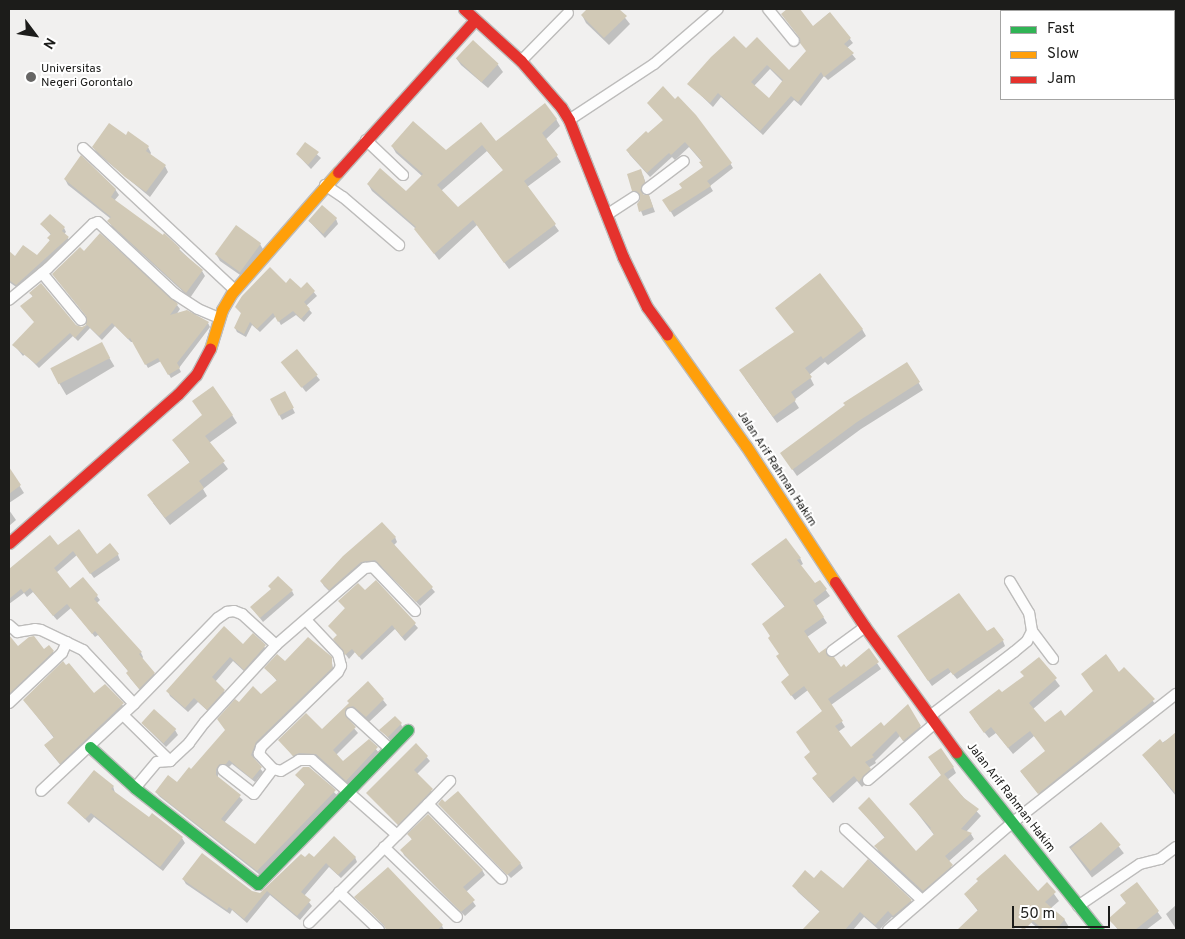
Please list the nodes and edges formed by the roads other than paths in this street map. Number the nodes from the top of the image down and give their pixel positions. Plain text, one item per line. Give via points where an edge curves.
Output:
1 (464, 9) edge
2 (718, 9) edge
3 (768, 9) edge
4 (568, 14) dead end
5 (475, 20) junction
6 (794, 41) dead end
7 (522, 61) junction
8 (569, 120) junction
9 (366, 140) junction
10 (83, 148) dead end
11 (684, 161) dead end
12 (403, 175) dead end
13 (325, 185) junction
14 (647, 189) dead end
15 (634, 196) dead end
16 (608, 214) junction
17 (399, 245) dead end
18 (42, 272) junction
19 (235, 290) junction
20 (9, 300) edge
21 (219, 318) junction
22 (81, 320) dead end
23 (9, 542) edge
24 (1010, 581) dead end
25 (415, 611) dead end
26 (306, 620) junction
27 (9, 625) edge
28 (865, 627) junction
29 (1032, 631) junction
30 (67, 642) junction
31 (276, 645) junction
32 (832, 651) dead end
33 (1053, 659) dead end
34 (1176, 694) edge
35 (9, 703) edge
36 (134, 704) junction
37 (351, 712) dead end
38 (123, 715) junction
39 (932, 720) junction
40 (408, 730) dead end
41 (90, 747) junction
42 (390, 749) junction
43 (170, 761) junction
44 (273, 769) junction
45 (223, 770) dead end
46 (868, 780) dead end
47 (450, 781) dead end
48 (135, 788) junction
49 (41, 790) dead end
50 (348, 792) junction
51 (428, 804) junction
52 (1012, 823) junction
53 (846, 829) dead end
54 (396, 835) junction
55 (384, 847) junction
56 (1176, 847) edge
57 (502, 878) dead end
58 (339, 892) junction
59 (922, 900) junction
60 (1078, 906) junction
61 (457, 917) dead end
62 (309, 923) dead end
63 (896, 928) edge
64 (379, 930) edge
65 (1098, 930) edge

1 - 5 street, Jalan Arif Rahman Hakim
2 - 8 street via 654,64
3 - 6 street
4 - 7 street
5 - 7 street, Jalan Arif Rahman Hakim
5 - 9 street
7 - 8 street, Jalan Arif Rahman Hakim
8 - 16 street, Jalan Arif Rahman Hakim
9 - 12 street
9 - 13 street
10 - 19 street
11 - 14 street
13 - 17 street
13 - 19 street
15 - 16 street
16 - 28 street, Jalan Arif Rahman Hakim via 623,257 647,307 746,446
18 - 20 street
18 - 21 street via 98,222 175,294
18 - 22 street
19 - 21 street
21 - 23 street via 208,353 196,375
24 - 29 street via 1030,613
25 - 26 street via 369,566
26 - 31 street
26 - 44 street via 338,654 341,666 261,748 259,754
27 - 30 street via 17,632 35,629
28 - 32 street
28 - 39 street, Jalan Arif Rahman Hakim
29 - 33 street
29 - 39 street via 1027,641
30 - 35 street via 62,653
30 - 36 street via 87,654
31 - 36 street via 242,614 234,610 226,612
31 - 43 street via 205,722 190,743
34 - 52 street
36 - 38 street
37 - 42 street
38 - 41 street
38 - 43 street
39 - 46 street
39 - 52 street, Jalan Arif Rahman Hakim
40 - 42 street
41 - 48 street
41 - 49 street
42 - 50 street
43 - 48 street via 157,762
44 - 45 street via 254,794
44 - 50 street via 284,770 306,758 319,765
47 - 51 street
48 - 50 street via 256,885
50 - 54 street
51 - 54 street
51 - 57 street
52 - 59 street
52 - 60 street, Jalan Arif Rahman Hakim
53 - 59 street
54 - 55 street
55 - 58 street
55 - 61 street
56 - 60 street via 1160,858 1140,864
58 - 62 street
58 - 64 street
59 - 63 street
60 - 65 street, Jalan Arif Rahman Hakim

